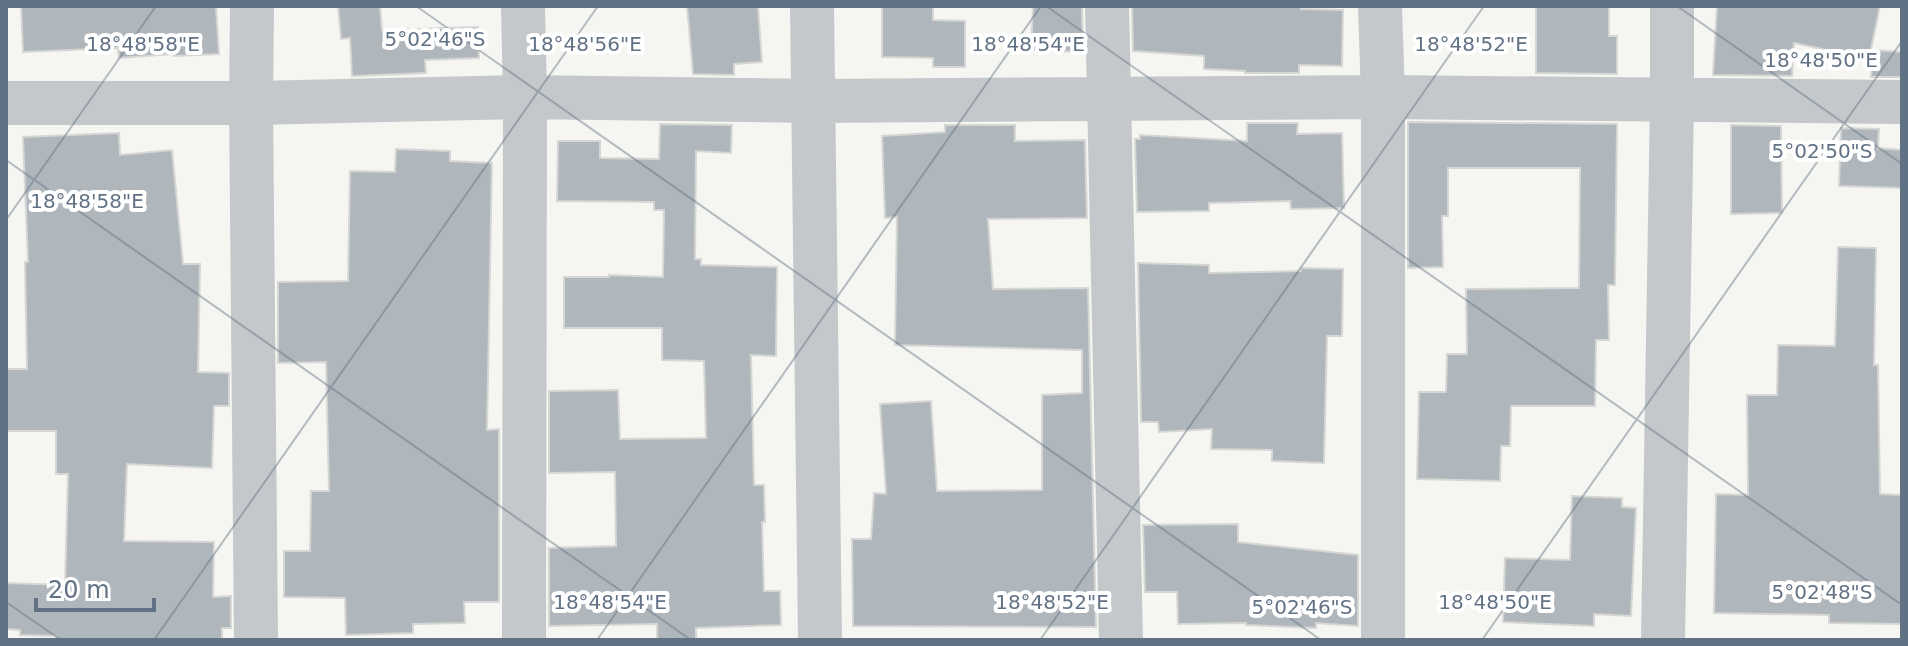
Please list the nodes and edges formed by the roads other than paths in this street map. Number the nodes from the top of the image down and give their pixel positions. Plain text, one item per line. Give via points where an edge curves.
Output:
1 (252, 6) edge
2 (523, 6) edge
3 (812, 6) edge
4 (1107, 6) edge
5 (1380, 6) edge
6 (1672, 6) edge
7 (525, 97) junction
8 (1383, 97) junction
9 (1109, 98) junction
10 (1672, 100) junction
11 (813, 101) junction
12 (1902, 102) edge
13 (6, 103) edge
14 (251, 103) junction
15 (256, 640) edge
16 (524, 640) edge
17 (820, 640) edge
18 (1121, 640) edge
19 (1383, 640) edge
20 (1663, 640) edge

1 - 14 street
2 - 7 street
3 - 11 street
4 - 9 street
5 - 8 street
6 - 10 street
7 - 11 street
7 - 14 street
7 - 16 street
8 - 9 street
8 - 10 street
8 - 19 street
9 - 11 street
9 - 18 street
10 - 12 street
10 - 20 street
11 - 17 street
13 - 14 street
14 - 15 street

